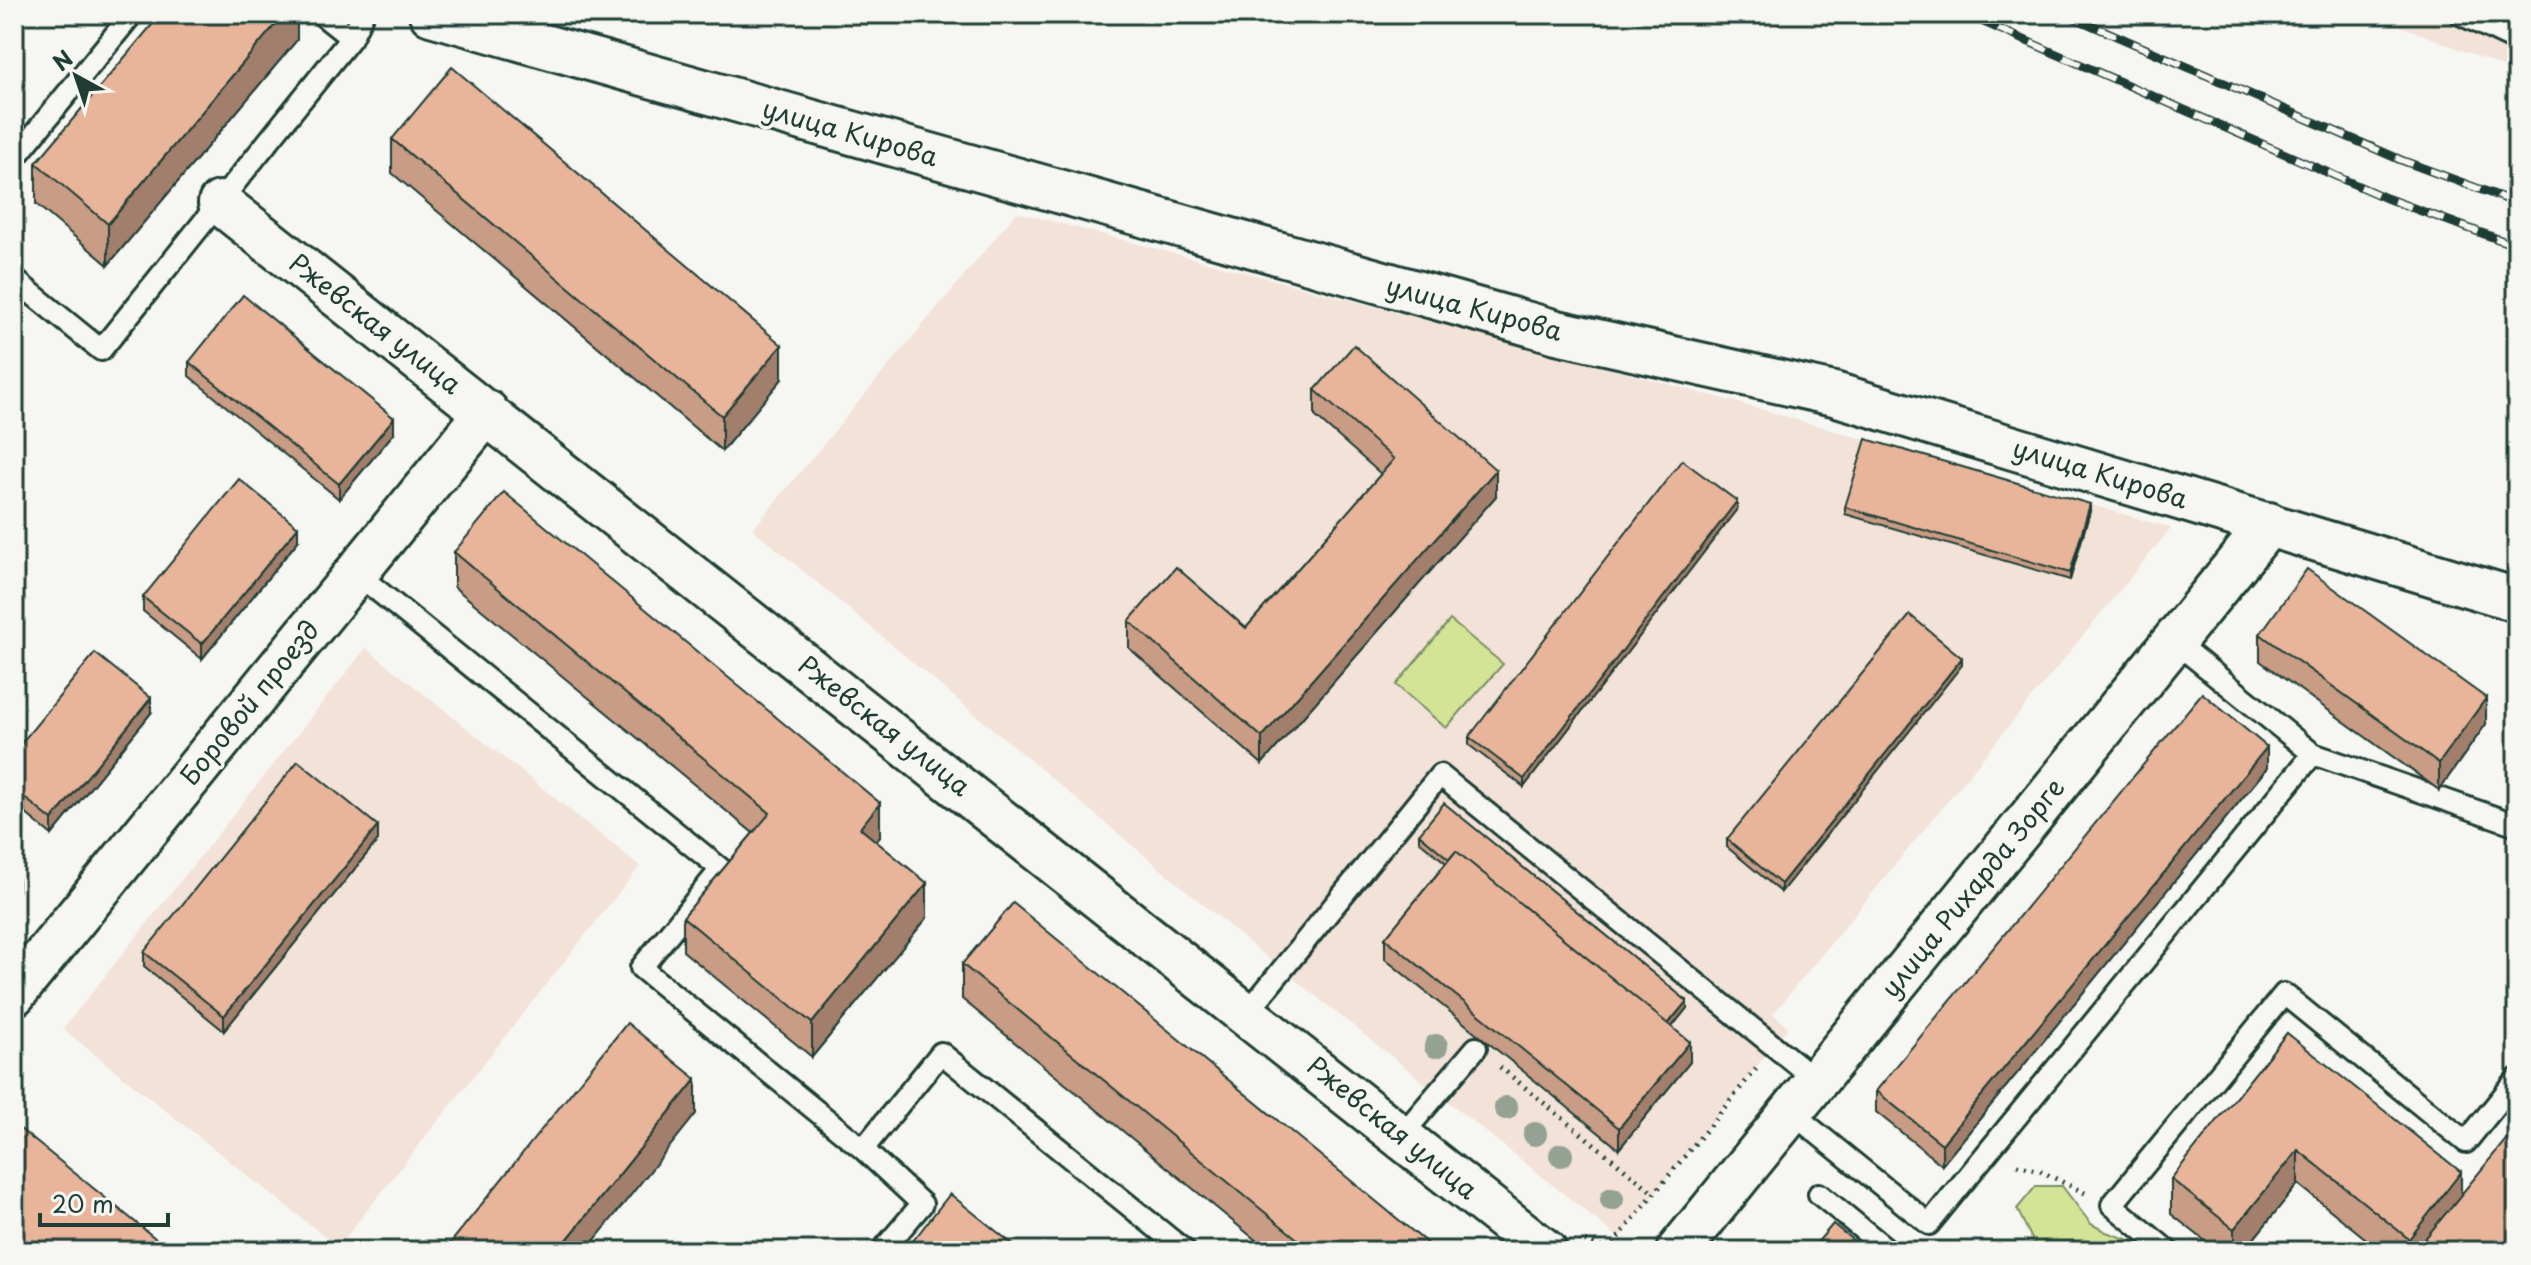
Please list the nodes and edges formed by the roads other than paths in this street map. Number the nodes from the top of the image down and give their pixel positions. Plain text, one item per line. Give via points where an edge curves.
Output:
1 (132, 14) edge
2 (321, 14) edge
3 (363, 14) edge
4 (431, 14) edge
5 (2460, 14) edge
6 (351, 38) junction
7 (2517, 41) edge
8 (14, 159) edge
9 (220, 203) junction
10 (14, 279) edge
11 (487, 412) junction
12 (2269, 524) junction
13 (356, 573) junction
14 (2517, 600) edge
15 (2174, 641) junction
16 (2313, 754) junction
17 (2517, 825) edge
18 (14, 994) edge
19 (1247, 1013) junction
20 (1476, 1048) road end
21 (2517, 1079) edge
22 (1804, 1096) junction
23 (1401, 1136) junction
24 (863, 1149) junction
25 (1819, 1194) dead end
26 (882, 1251) edge
27 (1185, 1251) edge
28 (1545, 1251) edge
29 (1678, 1251) edge
30 (1889, 1251) edge
31 (2168, 1251) edge

1 - 8 lane
2 - 6 lane
3 - 6 lane
4 - 12 street, улица Кирова via 1542,328 1834,394
5 - 7 lane
6 - 9 lane
9 - 10 lane via 101,350
9 - 11 street, Ржевская улица
11 - 13 street, Боровой проезд
11 - 19 street, Ржевская улица
12 - 14 street, улица Кирова
12 - 15 street, улица Рихарда Зорге
13 - 18 street, Боровой проезд
13 - 24 lane via 721,869 641,968
15 - 16 lane
15 - 22 street, улица Рихарда Зорге
16 - 17 lane
16 - 22 lane via 1929,1224
19 - 22 lane via 1440,775 1774,1046
19 - 23 street, Ржевская улица
20 - 23 lane
21 - 31 lane via 2466,1142 2284,994 2112,1205
22 - 29 street, улица Рихарда Зорге
23 - 28 street, Ржевская улица
24 - 26 lane via 922,1204
24 - 27 lane via 941,1053
25 - 30 lane

